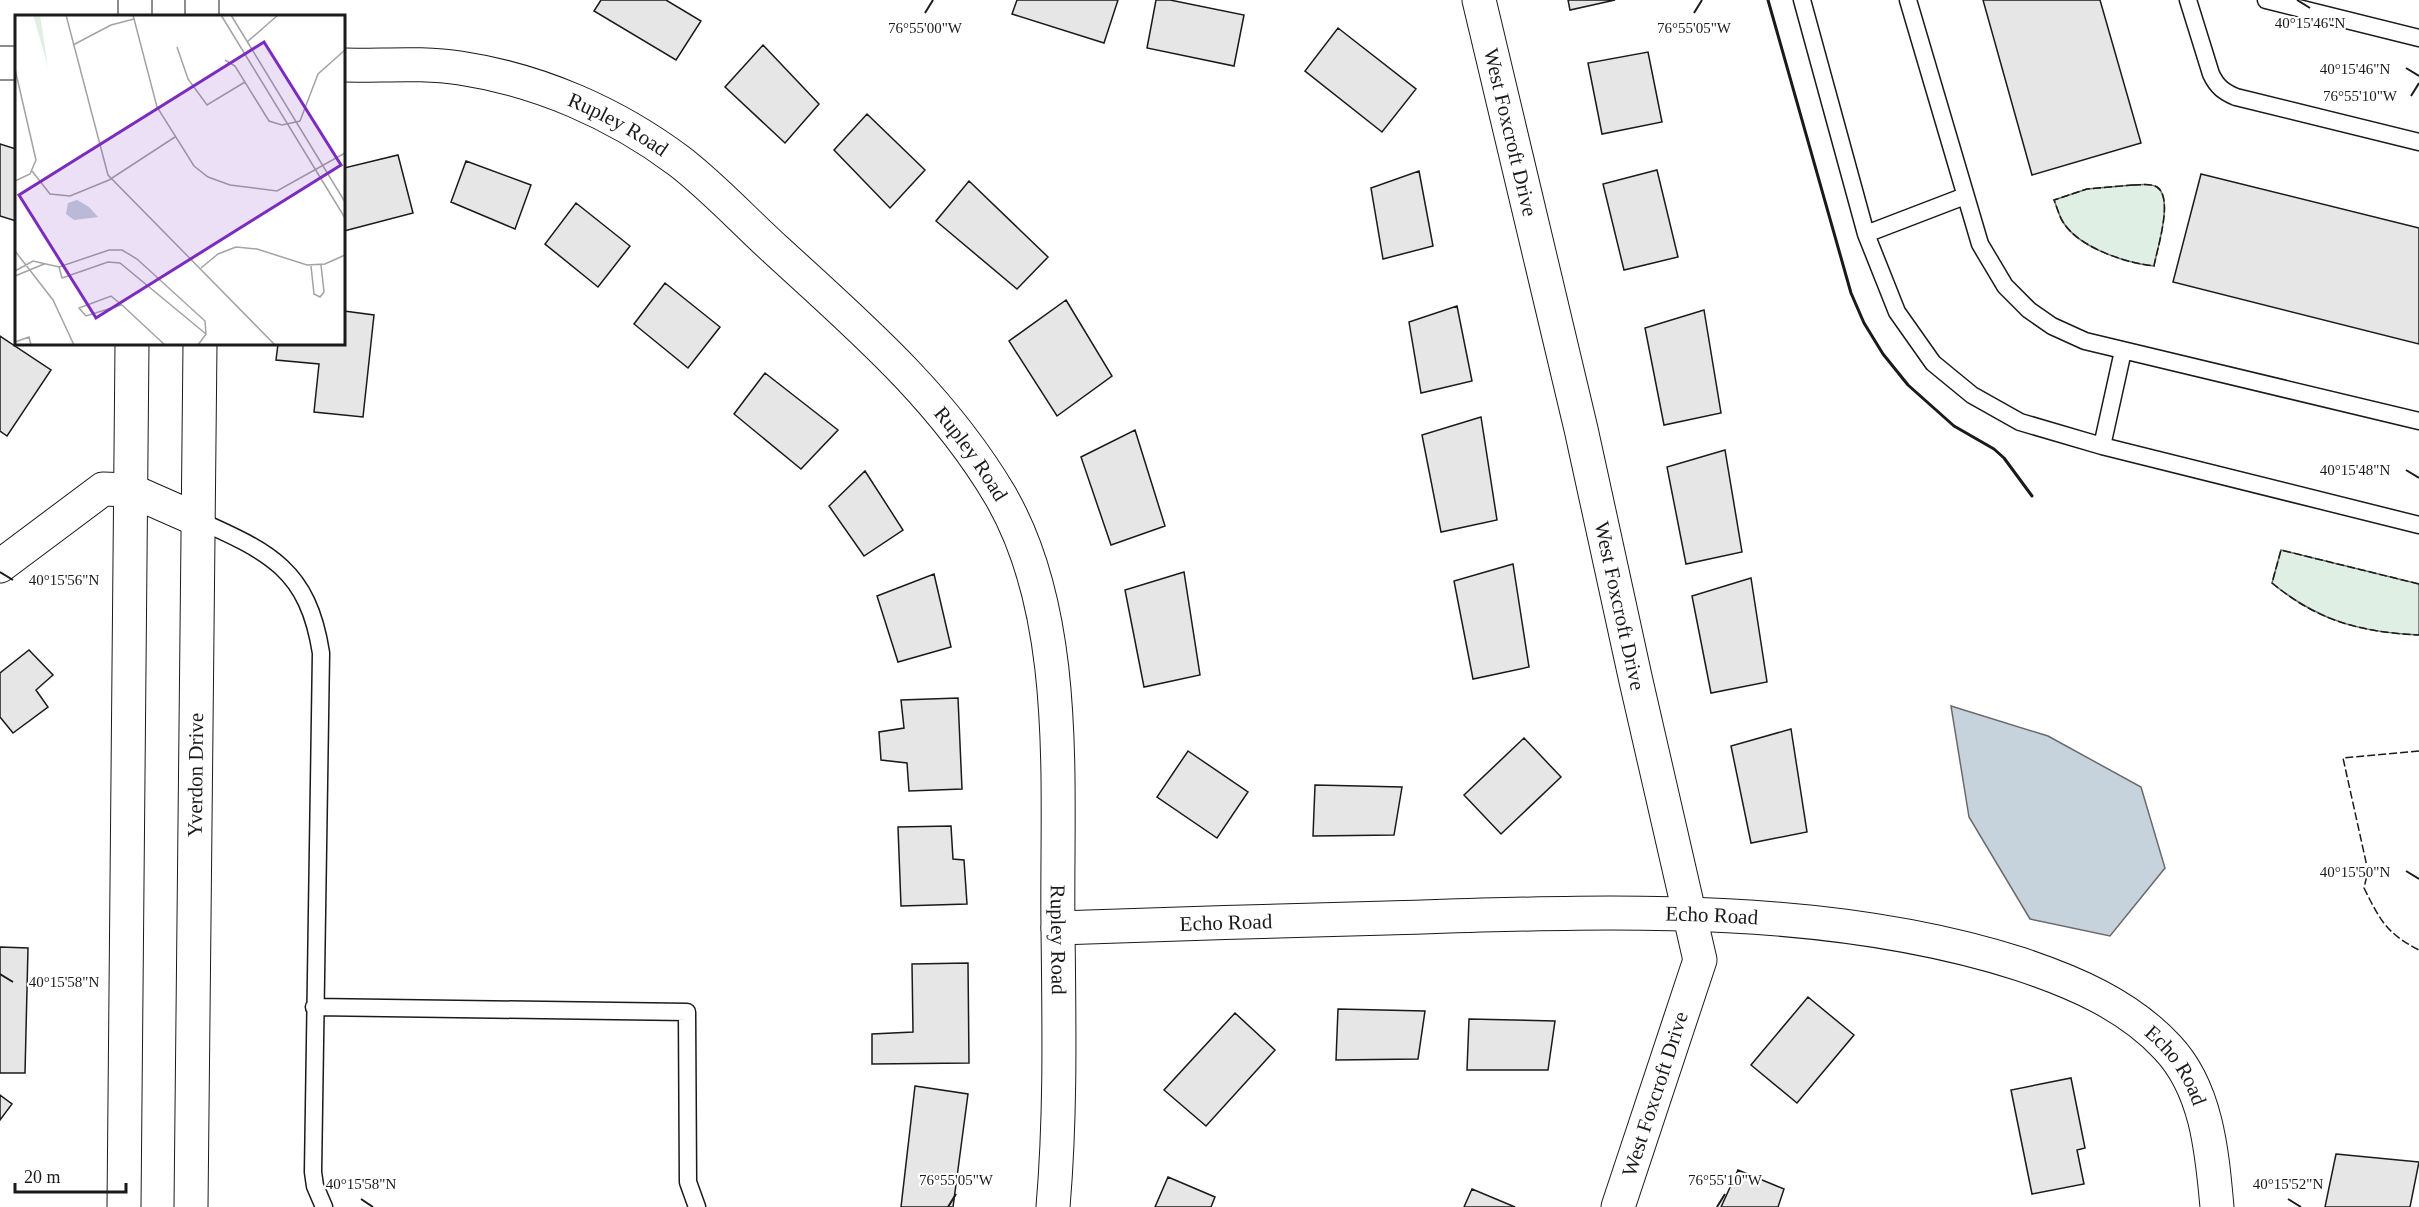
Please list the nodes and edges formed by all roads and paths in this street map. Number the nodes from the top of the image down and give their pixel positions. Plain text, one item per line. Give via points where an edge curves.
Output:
1 (1479, 0) edge
2 (1802, 0) edge
3 (1908, 0) edge
4 (2188, 0) edge
5 (2266, 0) edge
6 (2419, 38) edge
7 (345, 65) edge
8 (2419, 142) edge
9 (1965, 196) junction
10 (1866, 234) junction
11 (132, 345) edge
12 (200, 345) edge
13 (2123, 351) junction
14 (2419, 421) edge
15 (2102, 446) junction
16 (130, 490) junction
17 (198, 520) junction
18 (2419, 525) edge
19 (0, 566) edge
20 (1690, 915) junction
21 (1058, 928) junction
22 (314, 1007) junction
23 (124, 1207) edge
24 (191, 1207) edge
25 (324, 1207) edge
26 (696, 1207) edge
27 (1053, 1207) edge
28 (1618, 1207) edge
29 (2217, 1207) edge

1 - 20 street, West Foxcroft Drive
2 - 10 lane
3 - 9 lane
4 - 8 lane via 2211,74 2224,92
5 - 6 lane
7 - 21 street, Rupley Road via 455,67 508,77 567,97 631,129 681,162 881,346 958,431 1002,498 1036,580 1049,640 1058,769
9 - 10 lane
9 - 13 lane via 1980,244 2004,286 2052,326 2085,341
10 - 15 lane via 1897,312 1933,363 1972,395 2020,422
11 - 16 street
12 - 17 street, Yverdon Drive
13 - 14 lane
13 - 15 lane
15 - 18 lane
16 - 17 street
16 - 19 street via 103,489
16 - 23 street
17 - 22 lane via 246,542 285,569 303,590 317,624 321,653
17 - 24 street, Yverdon Drive
20 - 21 street, Echo Road via 1460,916
20 - 28 street, West Foxcroft Drive via 1700,960
20 - 29 street, Echo Road via 1887,931 1977,951 2057,976 2115,1005 2169,1048 2190,1080 2205,1119
21 - 27 street, Rupley Road via 1059,1136
22 - 25 lane via 313,1172
22 - 26 lane via 687,1012 688,1182

